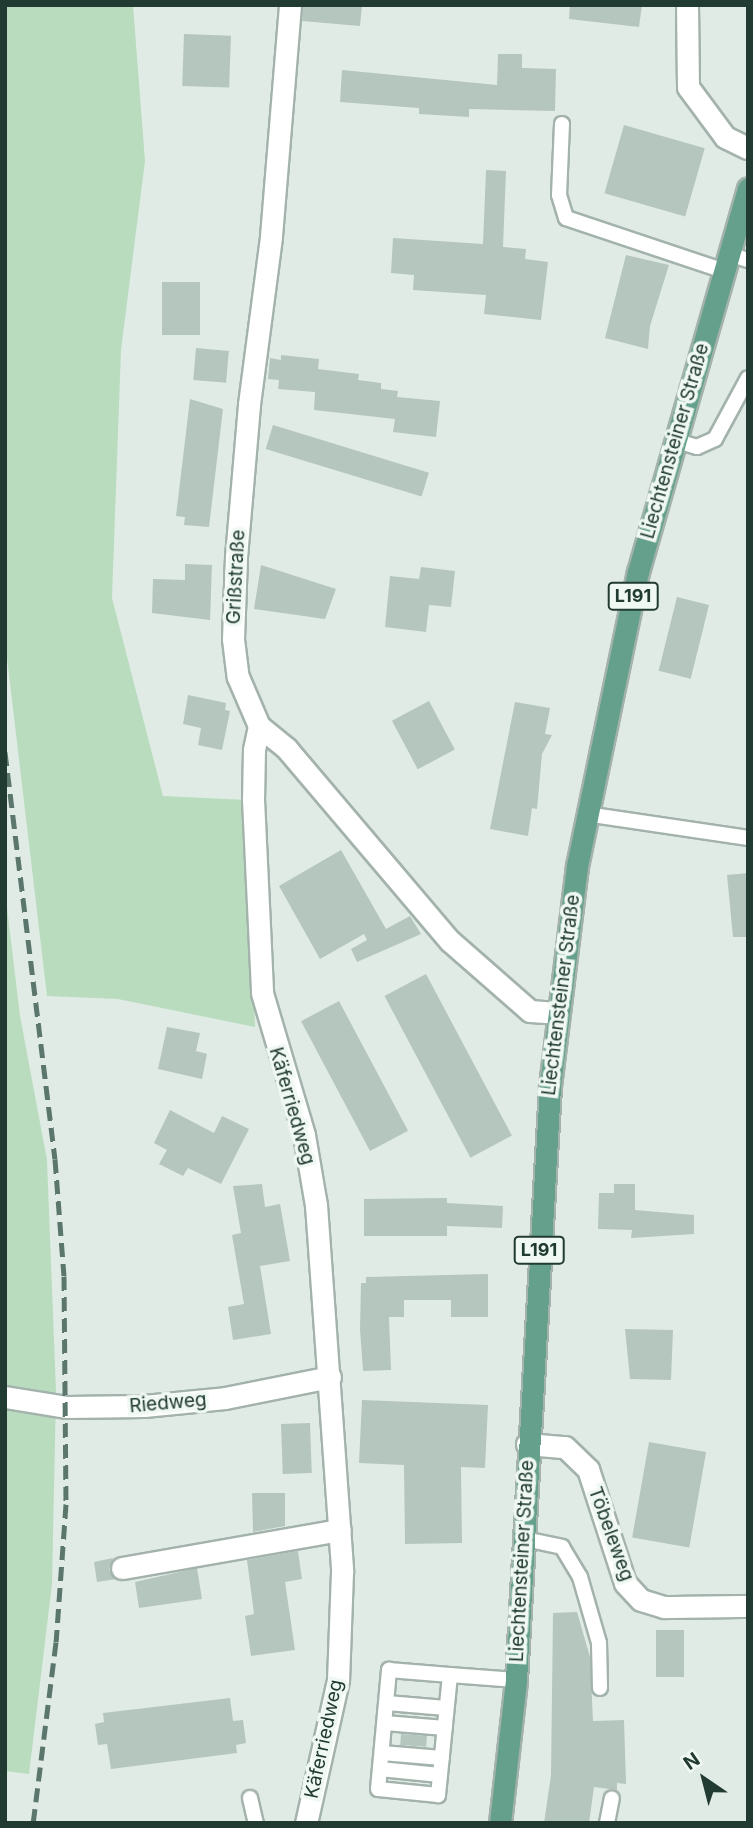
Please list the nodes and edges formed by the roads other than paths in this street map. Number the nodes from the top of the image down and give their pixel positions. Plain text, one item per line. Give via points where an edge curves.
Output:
1 (290, 5) edge
2 (687, 5) edge
3 (562, 124) dead end
4 (748, 148) edge
5 (748, 188) edge
6 (734, 262) edge
7 (748, 378) edge
8 (674, 440) junction
9 (259, 726) junction
10 (586, 814) junction
11 (748, 838) edge
12 (557, 1013) junction
13 (330, 1377) junction
14 (5, 1396) edge
15 (527, 1444) junction
16 (340, 1530) junction
17 (525, 1539) junction
18 (122, 1568) dead end
19 (748, 1606) edge
20 (450, 1675) junction
21 (516, 1679) junction
22 (600, 1688) dead end
23 (387, 1703) junction
24 (446, 1708) junction
25 (385, 1723) junction
26 (444, 1728) junction
27 (382, 1753) junction
28 (442, 1758) junction
29 (250, 1798) dead end
30 (612, 1798) dead end
31 (256, 1823) edge
32 (306, 1823) edge
33 (500, 1823) edge
34 (607, 1823) edge

1 - 9 street, Grißstraße via 271,237 249,405 236,557 236,664
2 - 4 street via 688,87 725,137
3 - 6 lane via 559,195 566,218
5 - 6 main road, Liechtensteiner Straße / L191
6 - 8 main road, Liechtensteiner Straße / L191
7 - 8 lane via 715,439 697,447
8 - 10 main road, Liechtensteiner Straße / L191 via 638,572
9 - 12 street via 287,749 456,948 530,1011
9 - 13 street, Käferriedweg via 253,799 262,993 311,1175
10 - 11 lane
10 - 12 main road, Liechtensteiner Straße / L191
12 - 15 main road, Liechtensteiner Straße / L191
13 - 14 street, Riedweg via 225,1398 144,1406 67,1407
13 - 16 street, Käferriedweg
15 - 17 main road, Liechtensteiner Straße / L191
15 - 19 street, Töbeleweg via 565,1447 588,1469 625,1583 641,1600 664,1607
16 - 18 street
16 - 32 street, Käferriedweg via 338,1680
17 - 21 main road, Liechtensteiner Straße / L191
17 - 22 lane via 562,1547 580,1577 599,1643
20 - 21 lane
20 - 23 lane via 390,1670
20 - 24 lane
21 - 33 main road, Liechtensteiner Straße / L191
23 - 24 lane
23 - 25 lane
24 - 26 lane
25 - 26 lane
25 - 27 lane
26 - 28 lane
27 - 28 lane
27 - 28 lane via 378,1789 438,1795
29 - 31 lane
30 - 34 lane

